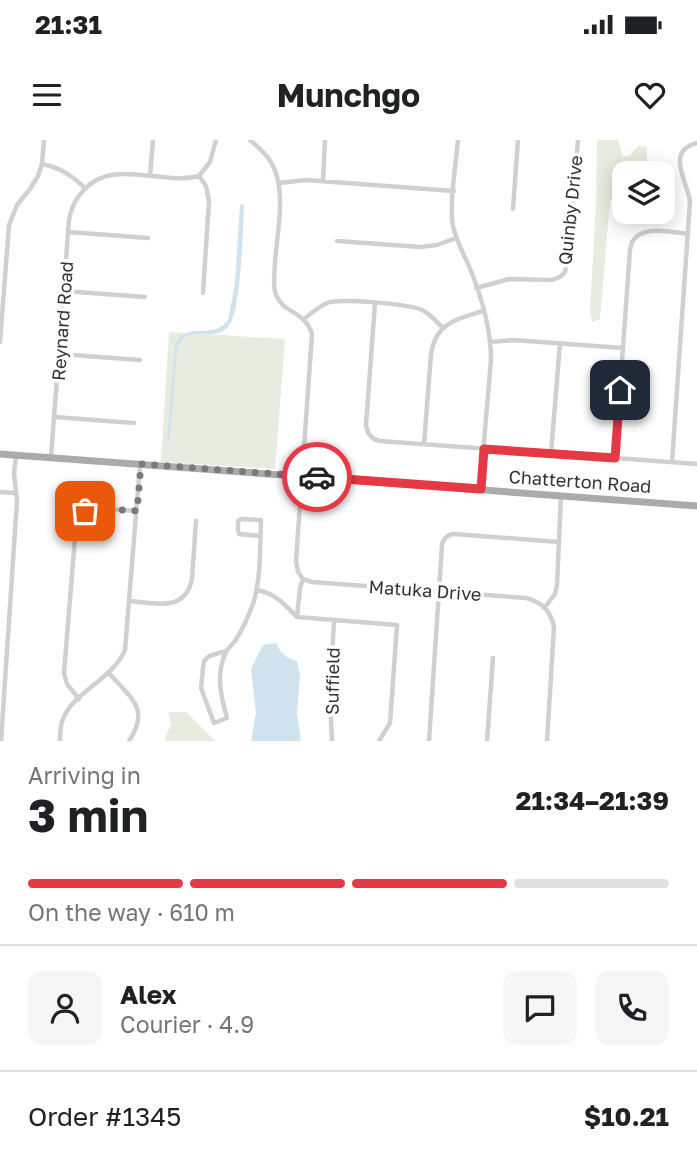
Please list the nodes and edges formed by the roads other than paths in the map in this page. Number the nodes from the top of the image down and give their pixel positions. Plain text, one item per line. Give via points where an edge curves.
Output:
1 (44, 140) edge
2 (153, 140) edge
3 (216, 140) edge
4 (250, 140) edge
5 (325, 140) edge
6 (458, 140) edge
7 (518, 140) edge
8 (578, 140) edge
9 (697, 143) edge
10 (42, 164) junction
11 (150, 176) junction
12 (199, 176) junction
13 (323, 181) junction
14 (279, 183) junction
15 (85, 188) junction
16 (454, 191) junction
17 (513, 209) dead end
18 (68, 232) junction
19 (688, 233) junction
20 (148, 238) dead end
21 (456, 239) junction
22 (337, 241) dead end
23 (0, 242) edge
24 (7, 242) junction
25 (476, 288) junction
26 (64, 291) junction
27 (202, 293) dead end
28 (145, 297) dead end
29 (375, 303) junction
30 (483, 311) junction
31 (304, 319) junction
32 (443, 328) junction
33 (0, 342) edge
34 (490, 342) junction
35 (560, 343) junction
36 (622, 348) junction
37 (60, 354) junction
38 (139, 360) dead end
39 (55, 417) junction
40 (134, 423) dead end
41 (424, 444) junction
42 (484, 449) junction
43 (0, 454) edge
44 (551, 454) junction
45 (16, 455) junction
46 (51, 458) junction
47 (615, 458) junction
48 (672, 463) junction
49 (141, 464) junction
50 (697, 464) edge
51 (302, 476) junction
52 (481, 489) junction
53 (0, 492) edge
54 (16, 493) junction
55 (562, 496) junction
56 (697, 506) edge
57 (78, 507) dead end
58 (137, 511) junction
59 (82, 513) junction
60 (196, 521) dead end
61 (260, 536) junction
62 (559, 542) junction
63 (303, 579) junction
64 (257, 590) junction
65 (438, 592) junction
66 (130, 601) junction
67 (545, 607) junction
68 (297, 617) junction
69 (334, 620) junction
70 (226, 651) junction
71 (493, 658) dead end
72 (3, 663) edge
73 (108, 673) junction
74 (79, 699) junction
75 (1, 741) edge
76 (60, 741) edge
77 (129, 741) edge
78 (332, 741) edge
79 (379, 741) edge
80 (429, 741) edge
81 (488, 741) edge
82 (547, 741) edge

1 - 10 street
2 - 11 street
3 - 12 street via 210,162
4 - 14 street via 270,161
5 - 13 street
6 - 16 street
7 - 17 street
8 - 25 street, Quinby Drive via 565,272 552,281 509,279
9 - 19 street via 687,148 680,160 690,201
10 - 15 street via 68,173
10 - 24 street via 12,215
11 - 12 street
11 - 15 street via 110,175
12 - 27 street via 209,201
13 - 14 street
13 - 16 street
14 - 31 street via 275,293 278,304
15 - 18 street, Reynard Road via 73,206
16 - 21 street
18 - 20 street
18 - 26 street, Reynard Road
19 - 36 street via 635,234 629,250
19 - 48 street
21 - 22 street via 428,247
21 - 25 street
23 - 24 street
24 - 33 street
25 - 30 street
26 - 28 street
26 - 37 street, Reynard Road
29 - 31 street via 327,303
29 - 32 street via 421,309
29 - 41 street via 369,436
30 - 32 street
30 - 34 street
31 - 51 street via 313,340
32 - 41 street via 431,354
34 - 35 street
34 - 42 street
35 - 36 street
35 - 44 street
36 - 47 street
37 - 38 street
37 - 39 street, Reynard Road
39 - 40 street
39 - 46 street, Reynard Road
41 - 42 street
42 - 44 street
42 - 52 street
43 - 45 main road, Chatterton Road
44 - 47 street
45 - 46 main road, Chatterton Road
45 - 54 street
46 - 49 main road, Chatterton Road
47 - 48 street
48 - 50 street
49 - 51 main road, Chatterton Road
49 - 58 street
51 - 52 main road, Chatterton Road
51 - 63 street via 296,561
52 - 55 main road, Chatterton Road
53 - 54 street
54 - 72 street
55 - 56 main road, Chatterton Road
55 - 62 street
57 - 59 street
58 - 59 street via 95,508
58 - 66 street
59 - 74 street via 75,525 64,673
60 - 66 street via 192,579 185,596 164,604
61 - 61 street via 239,534 239,521 261,520
61 - 64 street
62 - 65 street via 451,534 442,542
62 - 67 street via 555,594
63 - 65 street, Matuka Drive
63 - 68 street
64 - 68 street via 274,595
64 - 70 street via 244,625
65 - 67 street, Matuka Drive via 526,598
65 - 80 street
66 - 73 street via 125,650
67 - 82 street via 554,627
68 - 69 street
69 - 78 street, Suffield
69 - 79 street via 397,625 390,723
70 - 70 street via 204,661 201,688 214,723 227,718 220,681
71 - 81 street
72 - 75 street
73 - 74 street
73 - 77 street via 137,709 138,726
74 - 76 street via 63,720

